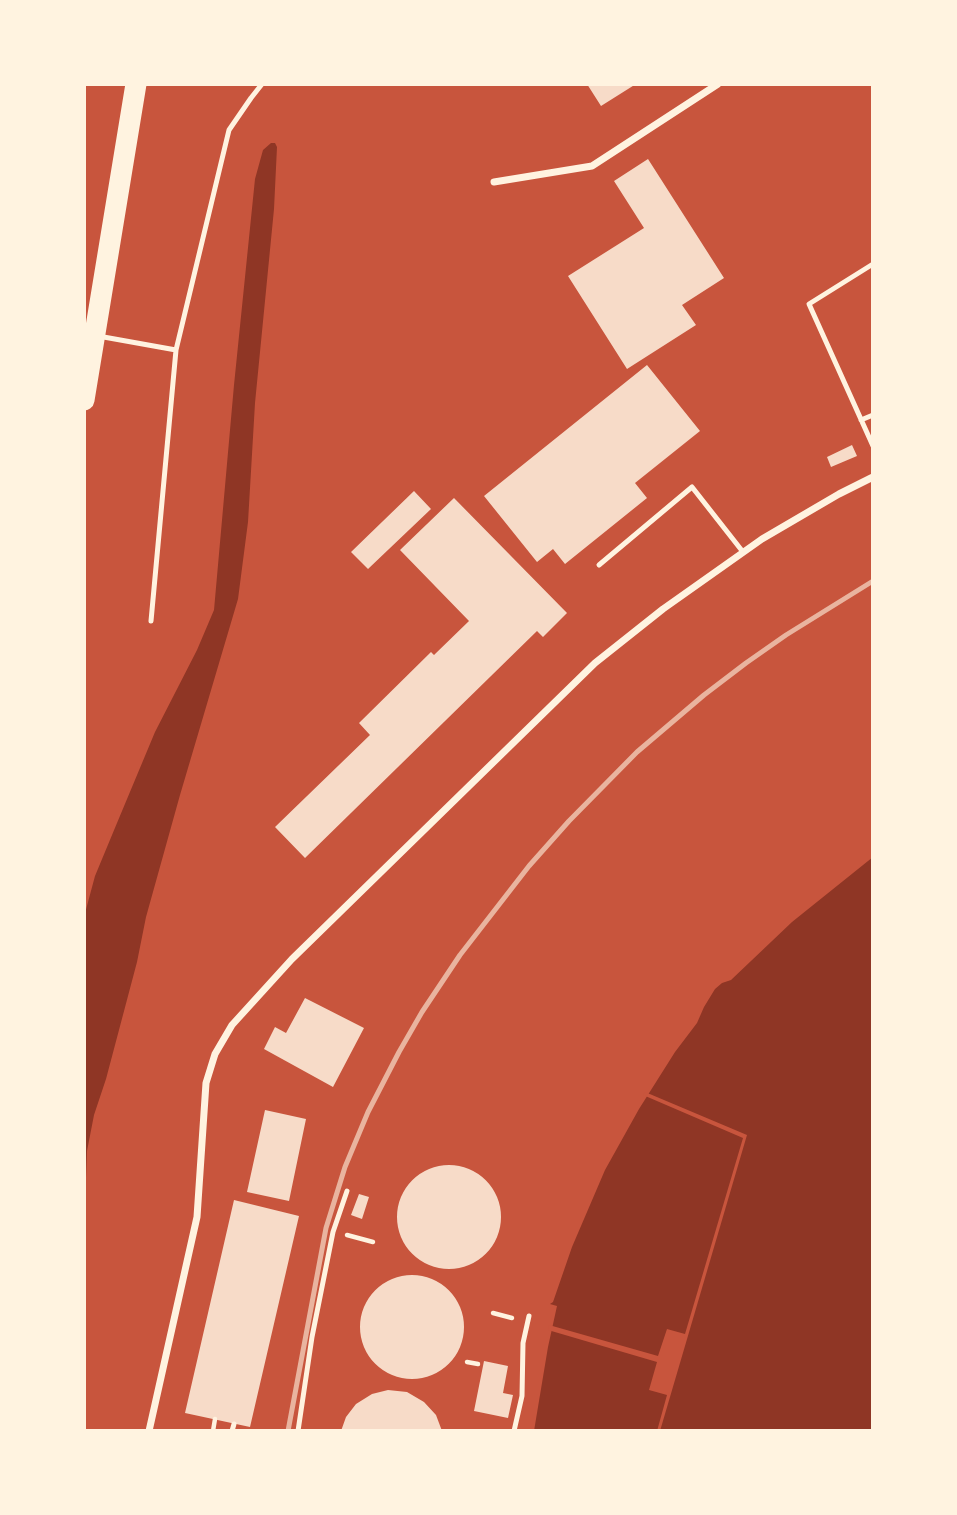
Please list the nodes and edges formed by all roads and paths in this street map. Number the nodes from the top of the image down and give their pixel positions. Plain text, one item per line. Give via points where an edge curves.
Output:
1 (136, 84) edge
2 (262, 84) edge
3 (718, 84) edge
4 (494, 182) dead end
5 (873, 264) edge
6 (95, 336) junction
7 (176, 350) junction
8 (84, 400) edge
9 (873, 415) edge
10 (861, 420) junction
11 (873, 446) edge
12 (873, 477) edge
13 (743, 552) junction
14 (599, 565) dead end
15 (151, 621) dead end
16 (346, 1191) dead end
17 (356, 1237) dead end
18 (373, 1242) dead end
19 (493, 1312) dead end
20 (529, 1316) dead end
21 (509, 1317) dead end
22 (467, 1362) dead end
23 (478, 1364) dead end
24 (215, 1419) dead end
25 (234, 1423) dead end
26 (149, 1431) edge
27 (213, 1431) edge
28 (232, 1431) edge
29 (298, 1431) edge
30 (514, 1431) edge

1 - 6 highway
2 - 7 lane via 229,130
3 - 4 street via 592,166
5 - 10 lane via 809,304
6 - 7 lane
6 - 8 highway
7 - 15 lane
9 - 10 lane
10 - 11 lane
12 - 13 street
13 - 14 lane via 692,487
13 - 26 street via 595,663 292,959 225,1036 206,1083 197,1217
16 - 29 lane via 333,1232
17 - 18 path
19 - 21 path
20 - 30 lane
22 - 23 path
24 - 27 path
25 - 28 lane

